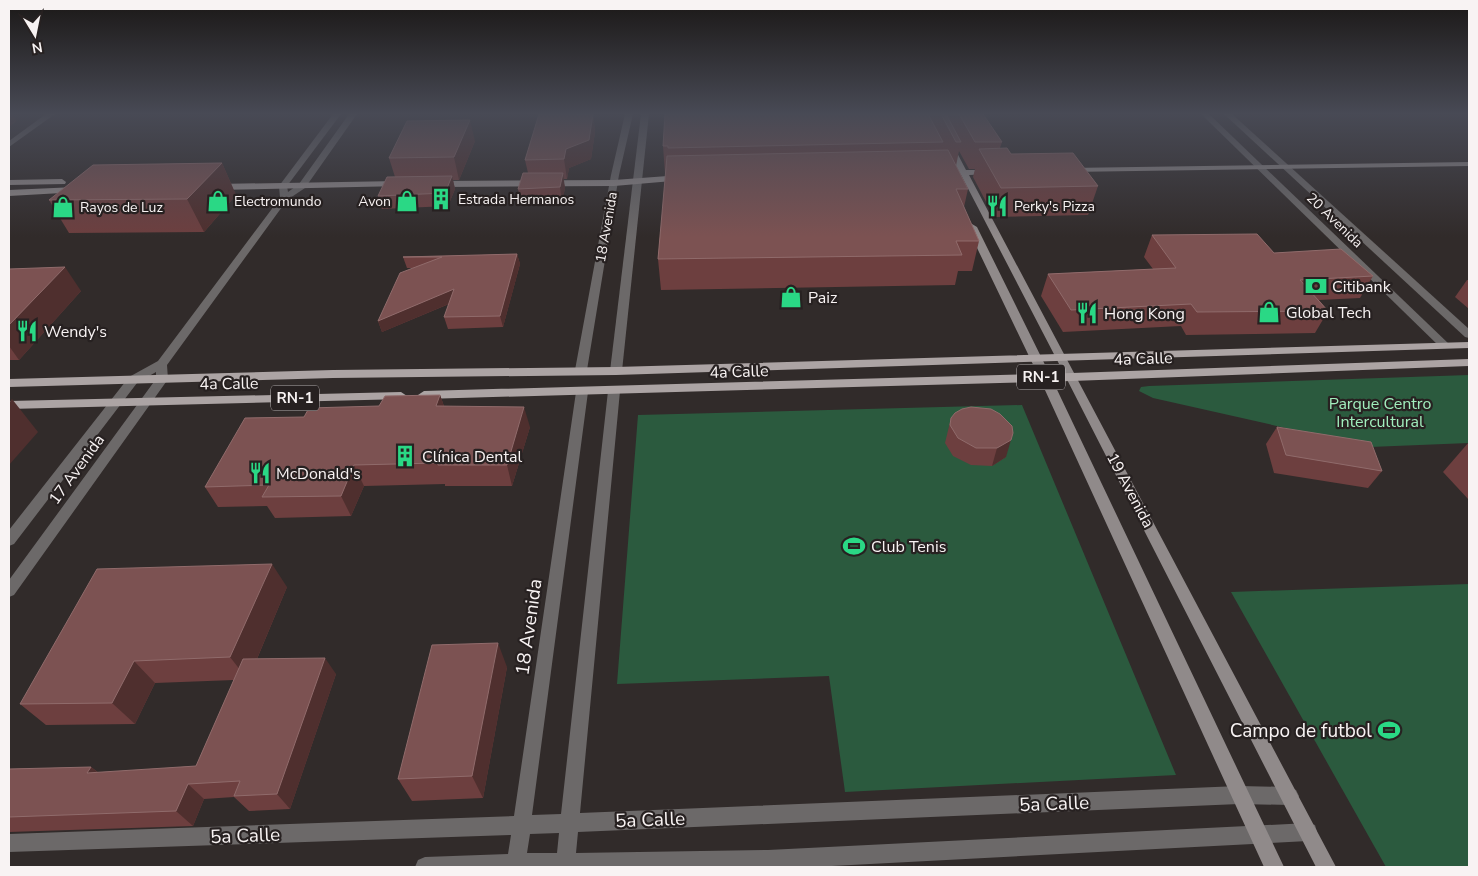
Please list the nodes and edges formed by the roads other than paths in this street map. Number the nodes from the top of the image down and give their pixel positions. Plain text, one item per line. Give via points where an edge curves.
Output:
1 (306, 155) edge
2 (324, 155) edge
3 (620, 155) edge
4 (640, 155) edge
5 (954, 155) edge
6 (1247, 155) edge
7 (1273, 155) edge
8 (1469, 164) edge
9 (944, 168) junction
10 (1261, 168) junction
11 (1288, 168) junction
12 (1054, 170) edge
13 (963, 172) junction
14 (999, 172) edge
15 (936, 173) edge
16 (443, 175) junction
17 (434, 176) edge
18 (308, 177) junction
19 (637, 177) junction
20 (289, 178) junction
21 (692, 178) edge
22 (213, 179) edge
23 (615, 179) junction
24 (950, 181) edge
25 (78, 182) edge
26 (9, 184) edge
27 (429, 184) edge
28 (438, 184) junction
29 (283, 186) junction
30 (302, 186) junction
31 (205, 187) edge
32 (88, 190) edge
33 (9, 193) edge
34 (284, 198) junction
35 (967, 217) edge
36 (1469, 335) edge
37 (1469, 345) edge
38 (1445, 346) junction
39 (1036, 358) junction
40 (1062, 358) junction
41 (1469, 362) edge
42 (162, 364) junction
43 (581, 370) junction
44 (616, 371) junction
45 (1045, 377) junction
46 (1072, 377) junction
47 (162, 379) junction
48 (133, 380) junction
49 (9, 383) edge
50 (614, 391) junction
51 (582, 392) junction
52 (146, 401) junction
53 (116, 403) junction
54 (9, 405) edge
55 (9, 540) edge
56 (9, 591) edge
57 (1239, 795) junction
58 (1290, 796) junction
59 (569, 823) junction
60 (521, 825) junction
61 (1308, 832) junction
62 (1258, 834) junction
63 (9, 843) edge
64 (516, 865) edge
65 (565, 865) edge
66 (424, 867) edge
67 (1274, 867) edge
68 (1326, 867) edge

1 - 20 street
2 - 18 street, 17 Avenida
3 - 23 street, 18 Avenida
4 - 19 street, 18 Avenida
5 - 13 street, 19 Avenida
6 - 10 street, 20 Avenida
7 - 11 street, 20 Avenida
8 - 11 street
9 - 13 street
9 - 15 street
9 - 24 street
10 - 11 street
10 - 12 street
10 - 38 street, 20 Avenida
11 - 36 street, 20 Avenida
13 - 14 street
13 - 40 street, 19 Avenida
16 - 17 street
16 - 23 street
16 - 28 street
18 - 20 street
18 - 30 street, 17 Avenida
18 - 30 street via 407,180
19 - 21 street
19 - 23 street
19 - 44 street, 18 Avenida
20 - 22 street
20 - 29 street
23 - 28 street
23 - 43 street, 18 Avenida
25 - 26 street
27 - 28 street
29 - 30 street
29 - 31 street
29 - 34 street
30 - 34 street, 17 Avenida
32 - 33 street
34 - 42 street, 17 Avenida
35 - 39 street, 19 Avenida
37 - 38 main road, 4a Calle / RN-1
38 - 40 main road, 4a Calle / RN-1
39 - 40 main road, 4a Calle / RN-1
39 - 44 main road, 4a Calle / RN-1
39 - 45 street, 19 Avenida
40 - 46 street, 19 Avenida
41 - 46 main road, 4a Calle / RN-1
42 - 47 street
42 - 48 street, 17 Avenida
43 - 44 main road, 4a Calle / RN-1
43 - 47 main road, 4a Calle / RN-1
45 - 46 main road, 4a Calle / RN-1
45 - 50 main road, 4a Calle / RN-1
45 - 57 street, 19 Avenida
46 - 58 street, 19 Avenida
47 - 48 main road, 4a Calle / RN-1
47 - 52 street, 17 Avenida
48 - 49 main road, 4a Calle / RN-1
48 - 53 street, 17 Avenida
50 - 51 main road, 4a Calle
50 - 59 street
51 - 52 main road, 4a Calle / RN-1
51 - 60 street, 18 Avenida
52 - 53 main road, 4a Calle / RN-1
52 - 56 street, 17 Avenida
53 - 54 main road, 4a Calle / RN-1
53 - 55 street, 17 Avenida
57 - 58 street, 5a Calle
57 - 59 street, 5a Calle
57 - 62 street, 19 Avenida
58 - 61 street, 19 Avenida
59 - 60 street, 5a Calle
59 - 65 street
60 - 63 street, 5a Calle
60 - 64 street, 18 Avenida
61 - 62 street
61 - 68 street, 19 Avenida
62 - 65 street via 768,860
62 - 67 street, 19 Avenida
64 - 65 street
64 - 66 street

